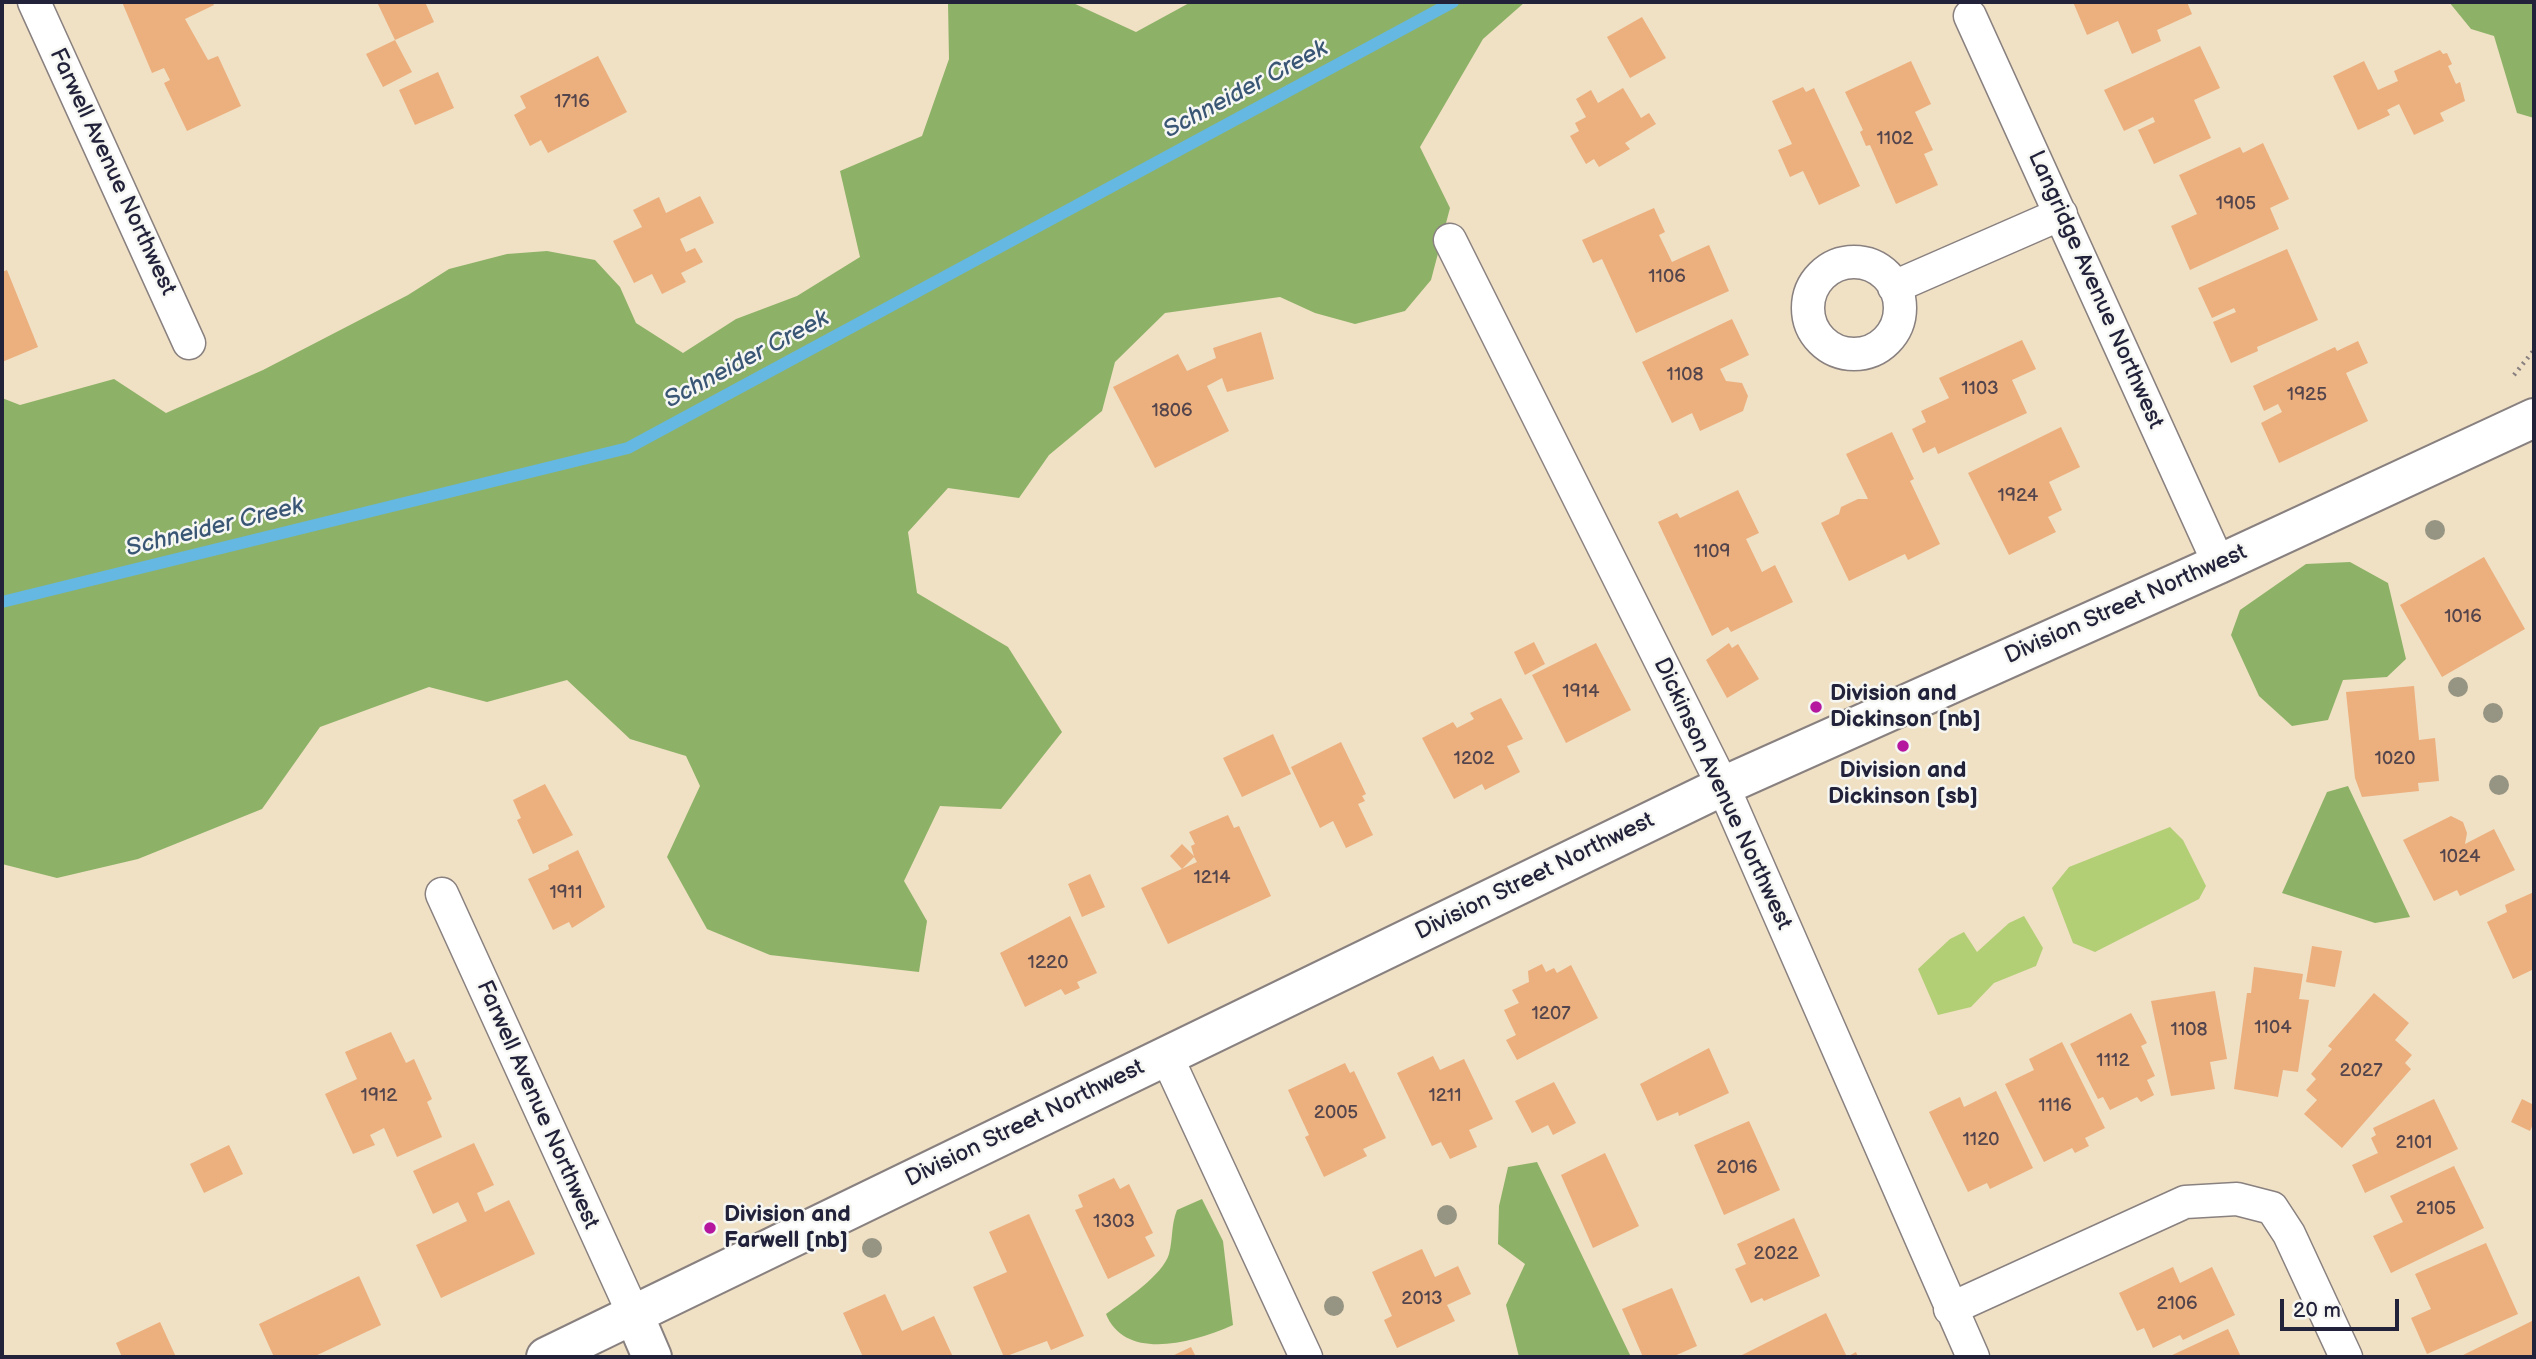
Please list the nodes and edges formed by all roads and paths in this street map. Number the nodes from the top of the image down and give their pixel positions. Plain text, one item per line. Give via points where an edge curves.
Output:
1 (34, 2) edge
2 (1970, 16) dead end
3 (2061, 214) junction
4 (1450, 240) dead end
5 (1894, 287) dead end
6 (189, 343) dead end
7 (2534, 350) edge
8 (2514, 375) dead end
9 (2534, 418) edge
10 (2219, 564) junction
11 (1723, 786) junction
12 (442, 894) dead end
13 (1166, 1055) junction
14 (1950, 1309) junction
15 (634, 1315) junction
16 (546, 1357) edge
17 (652, 1357) edge
18 (1306, 1357) edge
19 (1973, 1357) edge
20 (2346, 1357) edge

1 - 6 street, Farwell Avenue Northwest
2 - 3 street, Langridge Avenue Northwest
3 - 5 street
3 - 10 street, Langridge Avenue Northwest
4 - 11 street, Dickinson Avenue Northwest
7 - 8 path
9 - 10 street, Division Street Northwest
10 - 11 street, Division Street Northwest
11 - 13 street, Division Street Northwest
11 - 14 street, Dickinson Avenue Northwest
12 - 15 street, Farwell Avenue Northwest
13 - 15 street, Division Street Northwest
13 - 18 street
14 - 19 street, Dickinson Avenue Northwest
14 - 20 street via 2185,1202 2236,1199 2272,1208 2289,1234
15 - 16 street, Division Street Northwest
15 - 17 street

